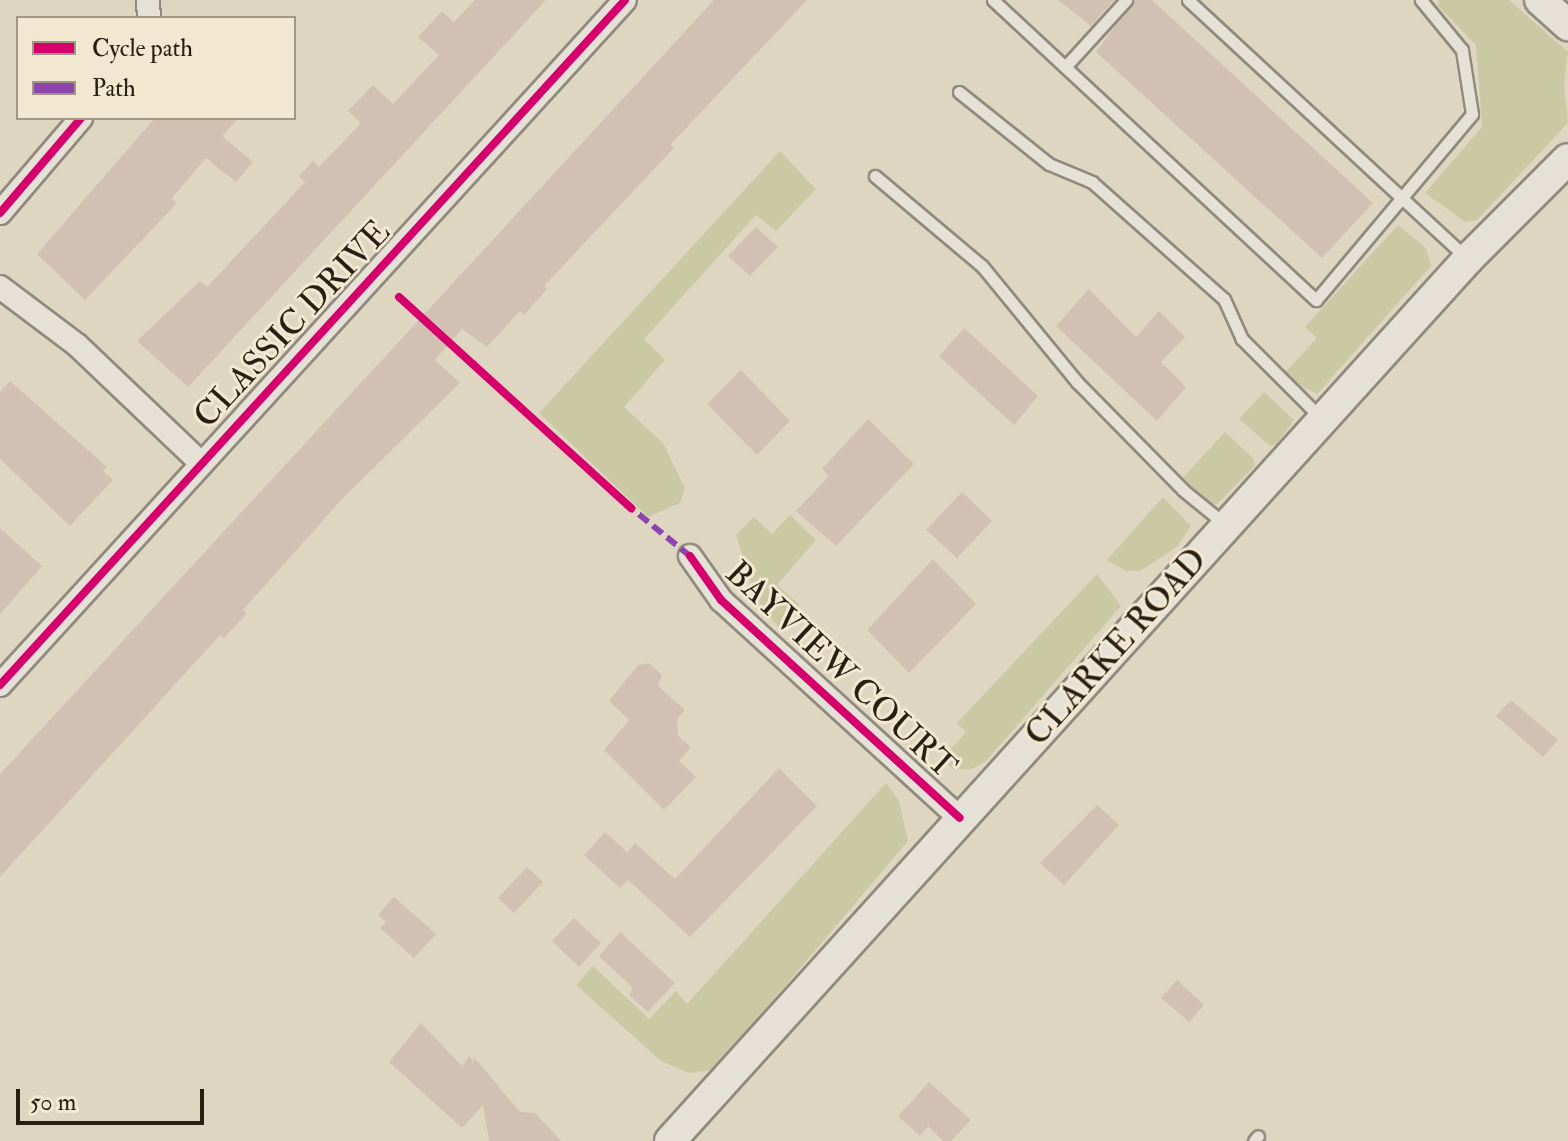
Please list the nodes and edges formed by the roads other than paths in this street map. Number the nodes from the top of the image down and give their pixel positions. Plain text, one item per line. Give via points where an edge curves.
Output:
1 (625, 0) edge
2 (993, 0) edge
3 (1126, 0) edge
4 (1188, 0) edge
5 (1421, 0) edge
6 (1065, 67) junction
7 (959, 92) dead end
8 (79, 120) edge
9 (1568, 159) edge
10 (875, 176) dead end
11 (1403, 200) junction
12 (0, 213) edge
13 (1468, 259) junction
14 (0, 287) edge
15 (1322, 420) junction
16 (200, 462) junction
17 (1226, 525) junction
18 (690, 556) dead end
19 (0, 685) edge
20 (960, 818) junction
21 (670, 1141) edge

1 - 16 street, CLASSIC DRIVE
2 - 6 lane
3 - 6 lane
4 - 11 lane
5 - 11 lane via 1462,50 1472,114
6 - 11 lane via 1316,300
7 - 15 lane via 1049,164 1092,182 1224,299 1242,339
8 - 12 street
9 - 13 main road, CLARKE ROAD
10 - 17 lane via 982,266 1077,382 1183,490
11 - 13 lane
13 - 15 main road, CLARKE ROAD
14 - 16 street, CLASSIC DRIVE via 77,345
15 - 17 main road, CLARKE ROAD
16 - 19 street, CLASSIC DRIVE
17 - 20 main road, CLARKE ROAD
18 - 20 street, BAYVIEW COURT via 721,600
20 - 21 main road, CLARKE ROAD

